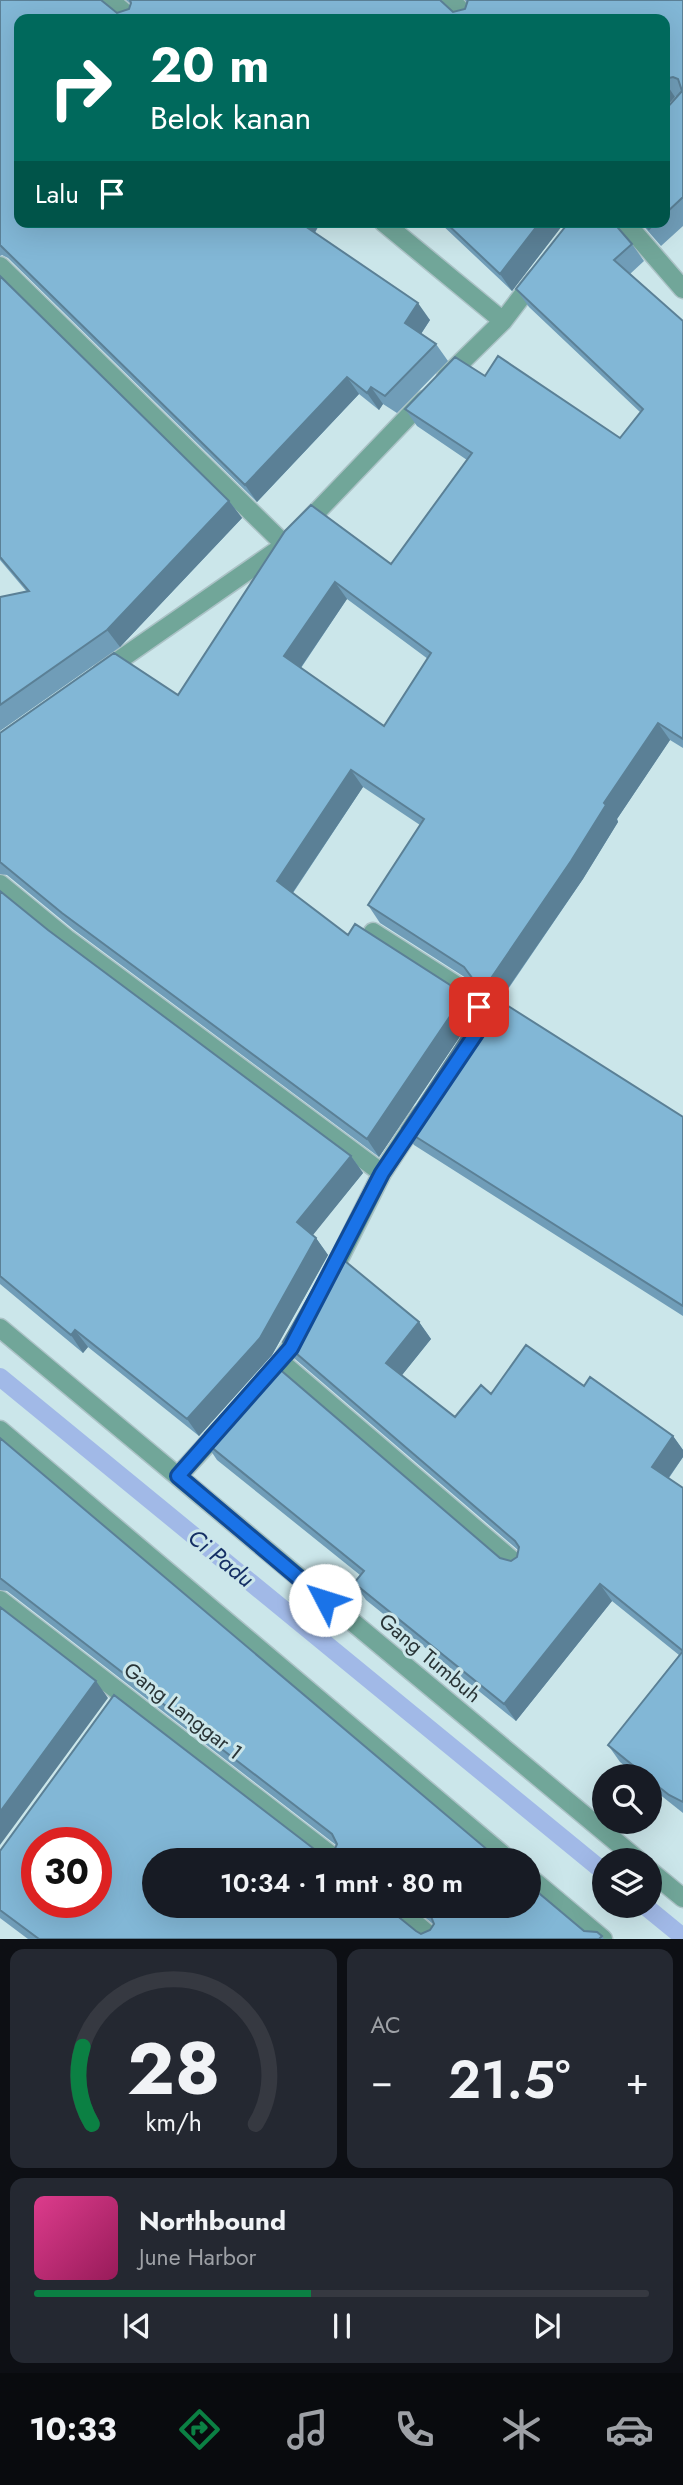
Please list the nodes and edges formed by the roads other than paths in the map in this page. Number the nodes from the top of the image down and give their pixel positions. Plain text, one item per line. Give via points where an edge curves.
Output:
1 (110, 0) edge
2 (451, 0) edge
3 (126, 14) edge
4 (464, 14) edge
5 (390, 228) edge
6 (630, 228) edge
7 (0, 266) edge
8 (545, 266) edge
9 (683, 289) edge
10 (503, 321) junction
11 (285, 545) junction
12 (91, 680) edge
13 (0, 884) edge
14 (373, 932) edge
15 (467, 1046) edge
16 (428, 1103) edge
17 (382, 1173) junction
18 (323, 1289) edge
19 (310, 1313) edge
20 (0, 1328) edge
21 (238, 1409) edge
22 (0, 1430) edge
23 (178, 1476) junction
24 (520, 1567) edge
25 (0, 1600) edge
26 (125, 1694) junction
27 (109, 1715) edge
28 (322, 1848) edge
29 (495, 1848) edge
30 (624, 1848) edge
31 (662, 1881) edge
32 (541, 1887) edge
33 (683, 1898) edge
34 (410, 1918) edge
35 (434, 1939) edge
36 (603, 1939) edge

1 - 3 street
2 - 4 street
5 - 10 street
6 - 9 street
7 - 11 street
8 - 10 street
10 - 11 street
11 - 12 street
13 - 17 street
14 - 15 street via 470,994 483,1023
16 - 17 street
17 - 18 street
19 - 24 street via 277,1366
20 - 23 street, Gang Tumbuh
21 - 23 street
22 - 29 street
23 - 30 street, Gang Tumbuh
25 - 26 street, Gang Langgar 1
26 - 27 street
26 - 28 street, Gang Langgar 1
31 - 33 street
32 - 36 street
34 - 35 street

